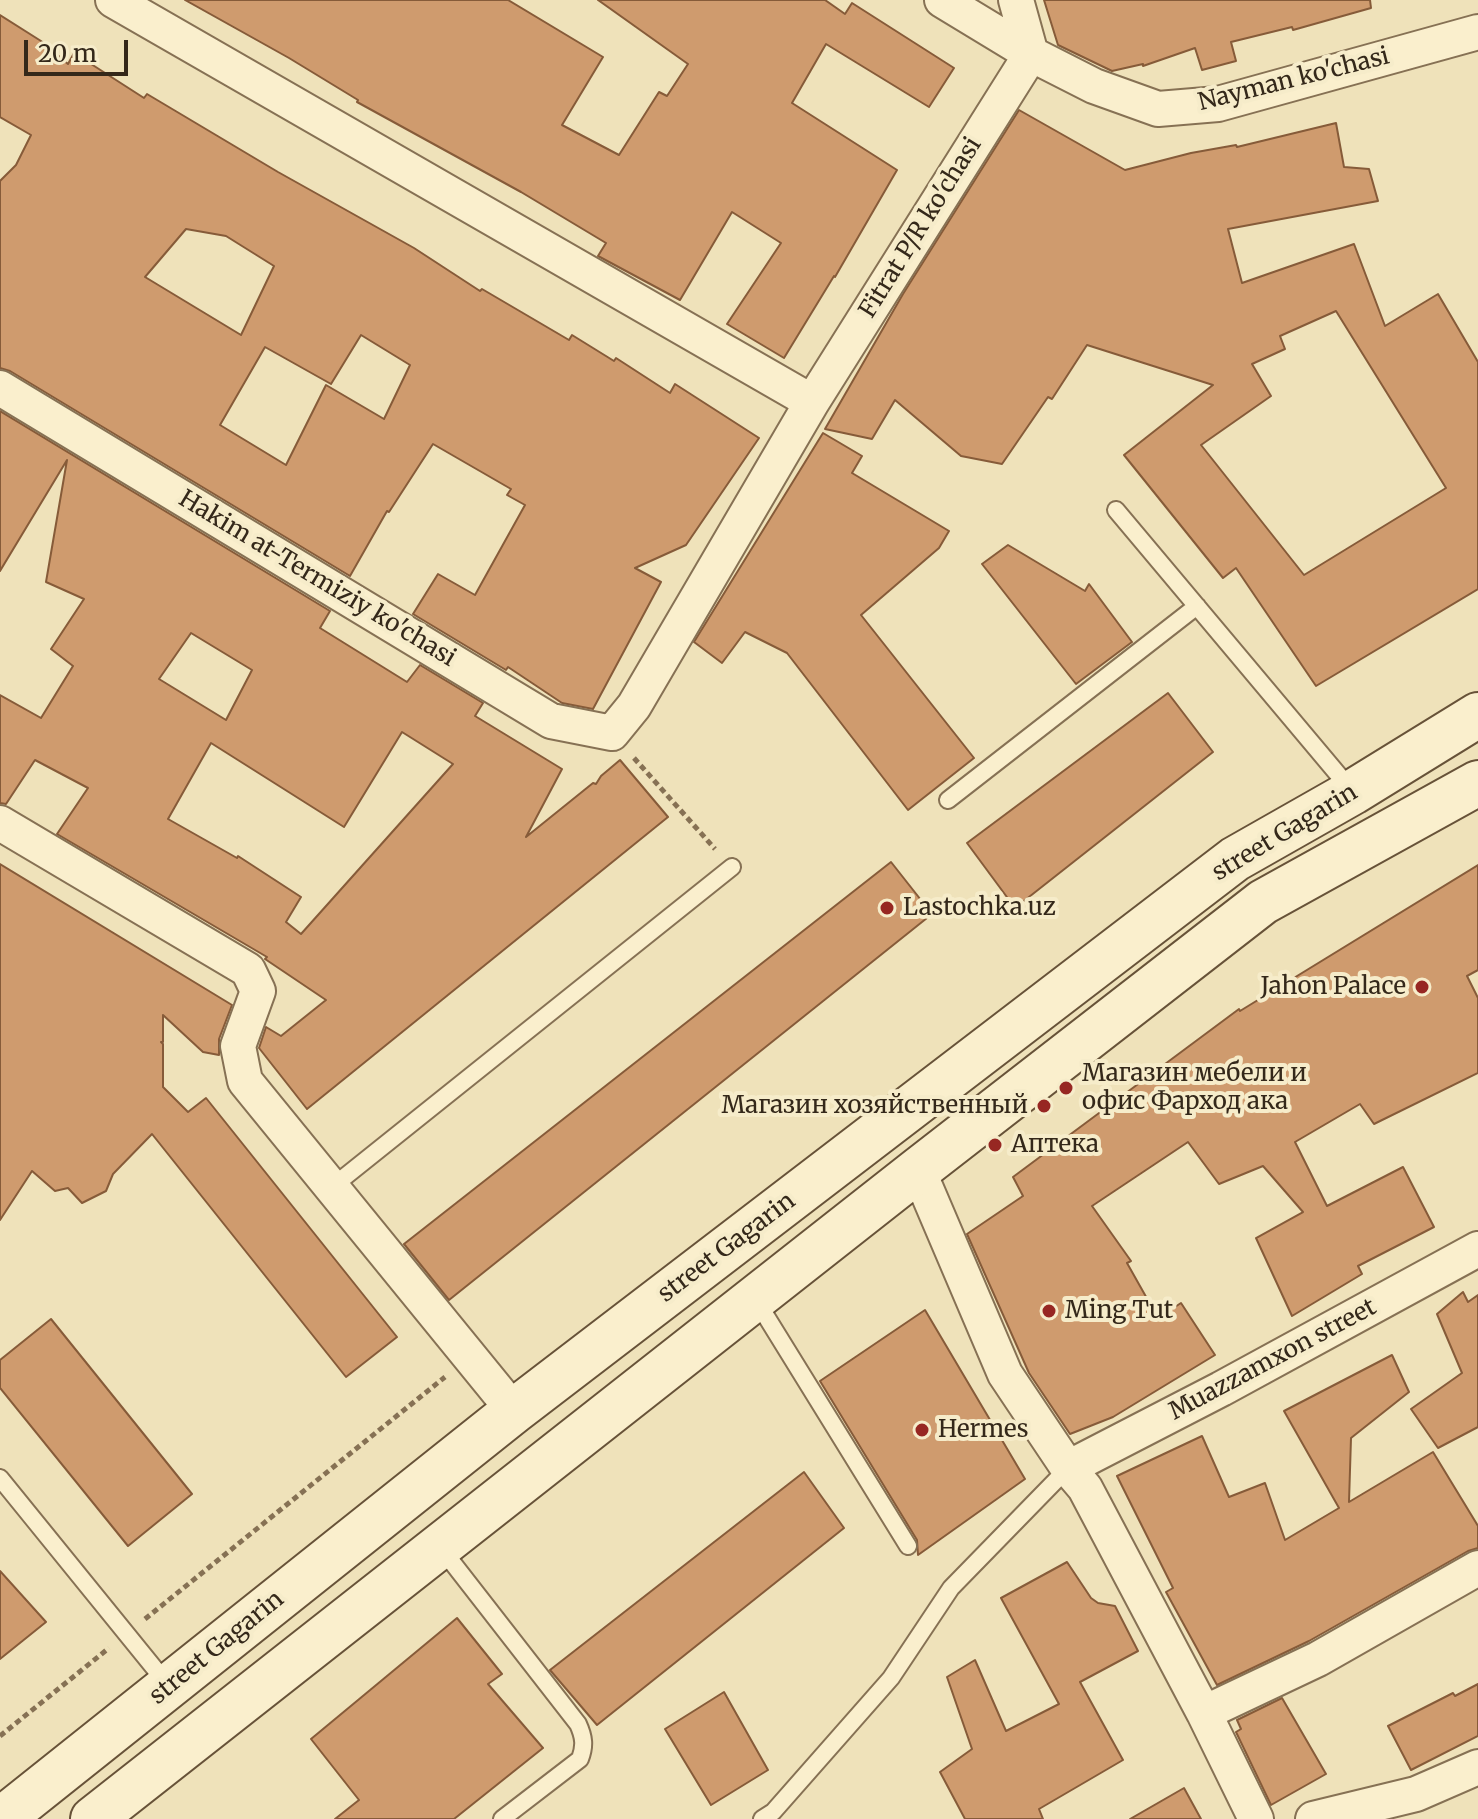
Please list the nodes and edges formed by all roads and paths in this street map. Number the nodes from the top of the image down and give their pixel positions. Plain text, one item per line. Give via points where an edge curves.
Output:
1 (113, 0) edge
2 (942, 0) edge
3 (1016, 0) edge
4 (1478, 32) edge
5 (1031, 54) junction
6 (0, 388) edge
7 (812, 402) junction
8 (1116, 510) dead end
9 (1197, 606) junction
10 (1478, 715) edge
11 (612, 733) junction
12 (1478, 783) edge
13 (1353, 792) junction
14 (948, 800) dead end
15 (0, 823) edge
16 (732, 867) joint
17 (918, 1170) junction
18 (332, 1187) junction
19 (1478, 1249) edge
20 (755, 1298) junction
21 (470, 1357) junction
22 (514, 1411) junction
23 (1068, 1468) junction
24 (0, 1478) edge
25 (908, 1546) dead end
26 (440, 1547) junction
27 (1478, 1568) edge
28 (126, 1634) junction
29 (169, 1686) junction
30 (1204, 1713) junction
31 (0, 1736) edge
32 (1478, 1767) edge
33 (771, 1817) edge
34 (2, 1819) edge
35 (93, 1819) edge
36 (502, 1819) edge
37 (1256, 1819) edge
38 (1313, 1819) edge

1 - 7 street
2 - 5 street, Nayman ko'chasi
3 - 5 street
4 - 5 street, Nayman ko'chasi via 1218,104 1158,109 1094,86
5 - 7 street, Fitrat P/R ko'chasi
6 - 11 street, Hakim at-Termiziy ko'chasi via 551,721
7 - 11 street, Fitrat P/R ko'chasi via 634,706
8 - 9 lane
9 - 13 lane
9 - 14 lane
10 - 13 main road, street Gagarin
11 - 16 path
12 - 17 main road, street Gagarin via 1263,902
13 - 22 main road, street Gagarin via 1235,859
15 - 18 street via 248,970 258,991 238,1046 245,1081
16 - 18 lane
17 - 20 main road, street Gagarin
17 - 23 street via 1005,1374
18 - 21 street
19 - 23 street, Muazzamxon street
20 - 25 lane
20 - 26 main road, street Gagarin
21 - 22 street
21 - 28 path
22 - 29 main road, street Gagarin
23 - 30 street via 1085,1488
23 - 33 lane via 951,1588 891,1678
24 - 28 lane
26 - 35 main road, street Gagarin
26 - 36 lane via 583,1735 580,1759
27 - 30 street via 1318,1659
28 - 29 lane
28 - 31 path
29 - 34 main road, street Gagarin
30 - 37 street
32 - 38 street via 1416,1794

